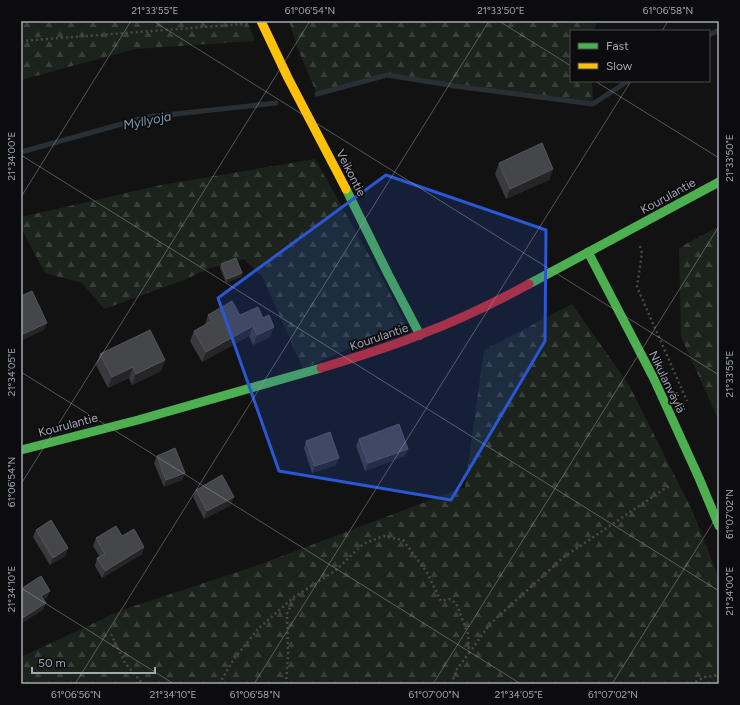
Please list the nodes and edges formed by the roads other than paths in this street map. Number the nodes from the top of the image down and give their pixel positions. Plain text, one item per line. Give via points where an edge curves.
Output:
1 (262, 22) edge
2 (719, 182) edge
3 (588, 252) junction
4 (420, 335) junction
5 (21, 450) edge
6 (719, 526) edge

1 - 4 street, Veikontie via 288,78
2 - 3 street, Kourulantie
3 - 4 street, Kourulantie via 495,302
3 - 6 street, Nikulanväylä via 654,379
4 - 5 street, Kourulantie via 286,379

